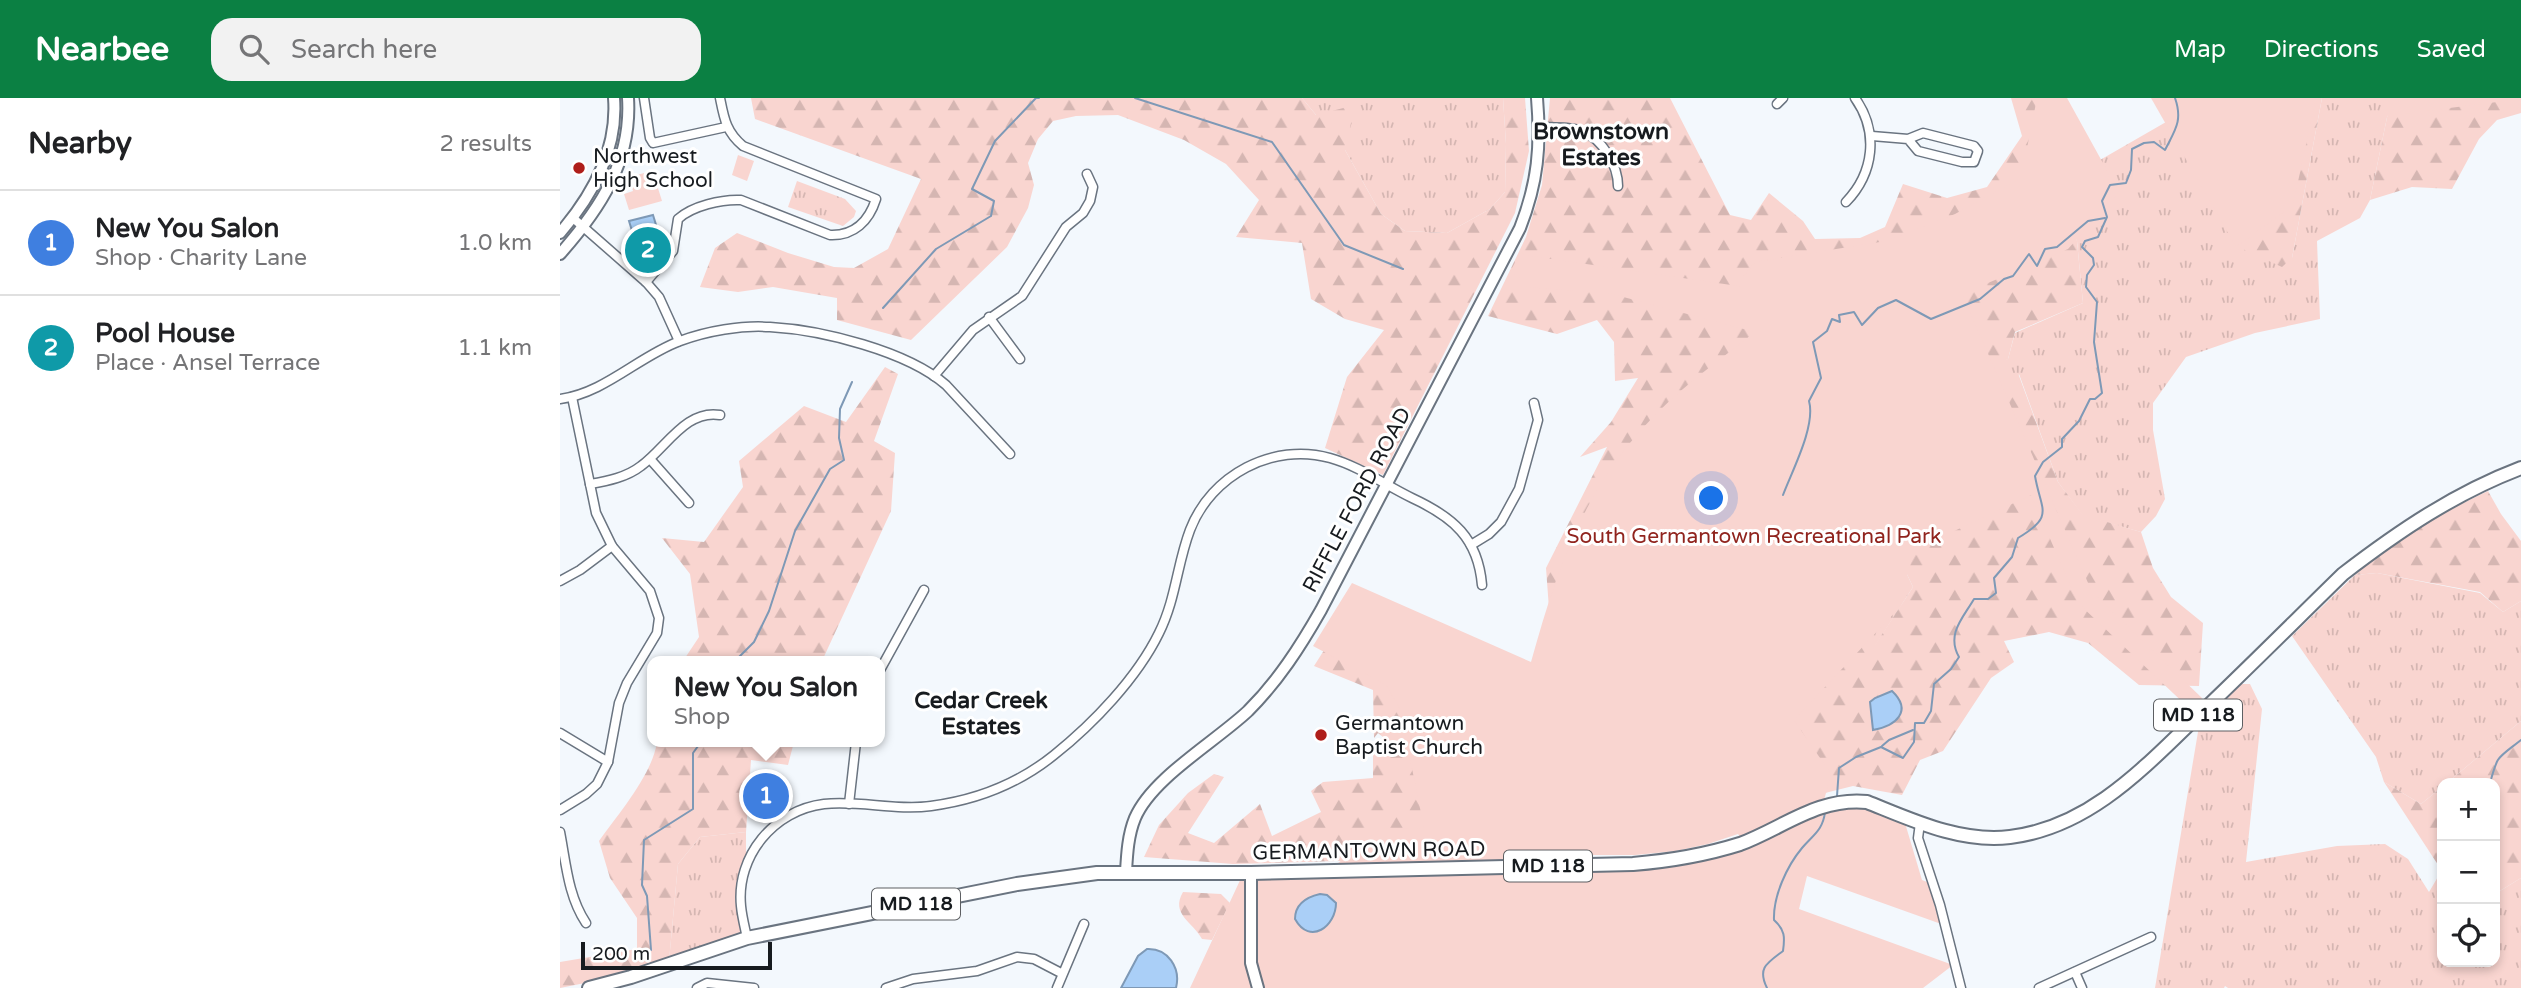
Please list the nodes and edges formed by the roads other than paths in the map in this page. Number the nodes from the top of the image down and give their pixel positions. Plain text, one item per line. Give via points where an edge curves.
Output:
1 (614, 98) edge
2 (628, 98) edge
3 (644, 98) edge
4 (720, 98) edge
5 (1537, 98) edge
6 (1855, 98) edge
7 (726, 127) junction
8 (1539, 127) junction
9 (1872, 136) junction
10 (1908, 139) junction
11 (1087, 174) dead end
12 (1618, 186) dead end
13 (1846, 202) dead end
14 (573, 218) junction
15 (584, 227) junction
16 (560, 233) edge
17 (560, 254) edge
18 (646, 282) junction
19 (989, 317) junction
20 (679, 341) junction
21 (1020, 359) dead end
22 (934, 376) junction
23 (572, 397) junction
24 (560, 399) edge
25 (1534, 403) dead end
26 (720, 415) dead end
27 (1010, 454) dead end
28 (650, 459) junction
29 (2521, 468) edge
30 (590, 484) junction
31 (1387, 485) junction
32 (689, 503) dead end
33 (1471, 545) junction
34 (612, 546) junction
35 (560, 581) edge
36 (1482, 585) dead end
37 (924, 590) dead end
38 (885, 661) edge
39 (560, 733) edge
40 (855, 747) edge
41 (608, 762) junction
42 (849, 804) junction
43 (560, 810) edge
44 (1920, 823) junction
45 (560, 832) edge
46 (1126, 872) junction
47 (1251, 873) junction
48 (564, 882) edge
49 (586, 923) dead end
50 (1084, 924) dead end
51 (2151, 937) dead end
52 (747, 938) junction
53 (2075, 972) junction
54 (1061, 973) junction
55 (589, 988) edge
56 (699, 988) edge
57 (754, 988) edge
58 (886, 988) edge
59 (1057, 988) edge
60 (1258, 988) edge
61 (1961, 988) edge
62 (2039, 988) edge
63 (2082, 988) edge

1 - 14 street via 604,163
2 - 15 street via 620,159 604,198
3 - 7 street via 653,143
4 - 7 street
5 - 8 street, RIFFLE FORD ROAD
6 - 9 street
7 - 18 street via 750,150 876,199 873,206 856,230 838,235 741,200 688,211 678,219 673,251
8 - 12 street via 1576,128 1593,136 1612,161
8 - 31 street, RIFFLE FORD ROAD via 1538,164 1520,228
9 - 10 street
9 - 13 street via 1869,162 1858,190
10 - 10 street via 1918,151 1962,162 1974,162 1978,157 1974,146 1923,133
11 - 19 street via 1093,187 1083,213 1066,227 1023,296
14 - 15 street
14 - 16 street
15 - 17 street
15 - 18 street
18 - 20 street via 659,297
19 - 21 street
19 - 22 street via 963,339
20 - 22 street via 722,330 769,327 867,346 898,356
20 - 23 street
22 - 27 street
23 - 24 street
23 - 30 street
25 - 33 street via 1538,420 1519,489 1500,522
26 - 28 street via 709,413 689,422
28 - 30 street via 620,477
28 - 32 street
29 - 44 main road, GERMANTOWN ROAD / MD 118 via 2436,508 2343,574 2141,769 2091,808 2049,828 2009,837 1964,835
30 - 34 street via 596,513
31 - 33 street via 1446,517
31 - 42 street via 1344,463 1303,454 1255,462 1236,473 1196,515 1169,610 1143,662 1062,749 1004,788 964,802 928,807
31 - 46 street, RIFFLE FORD ROAD via 1293,658 1249,709 1161,783 1143,804 1131,830
33 - 36 street
34 - 35 street
34 - 41 street via 650,591 659,618 657,633 619,703
37 - 38 street
39 - 41 street
40 - 42 street
41 - 43 street via 597,784
42 - 52 street via 824,804 793,813 758,843 742,883
44 - 47 main road, GERMANTOWN ROAD / MD 118 via 1853,801 1814,808 1739,844 1660,861
44 - 61 street via 1918,838
45 - 48 street
46 - 47 main road, GERMANTOWN ROAD / MD 118
46 - 52 main road, GERMANTOWN ROAD / MD 118 via 1017,884
47 - 60 street via 1251,962
48 - 49 street
50 - 54 street
51 - 53 street
52 - 55 main road, GERMANTOWN ROAD / MD 118
53 - 62 street
53 - 63 street
54 - 58 street via 1034,959 1017,957 977,971 913,979
54 - 59 street
56 - 57 street via 707,983

